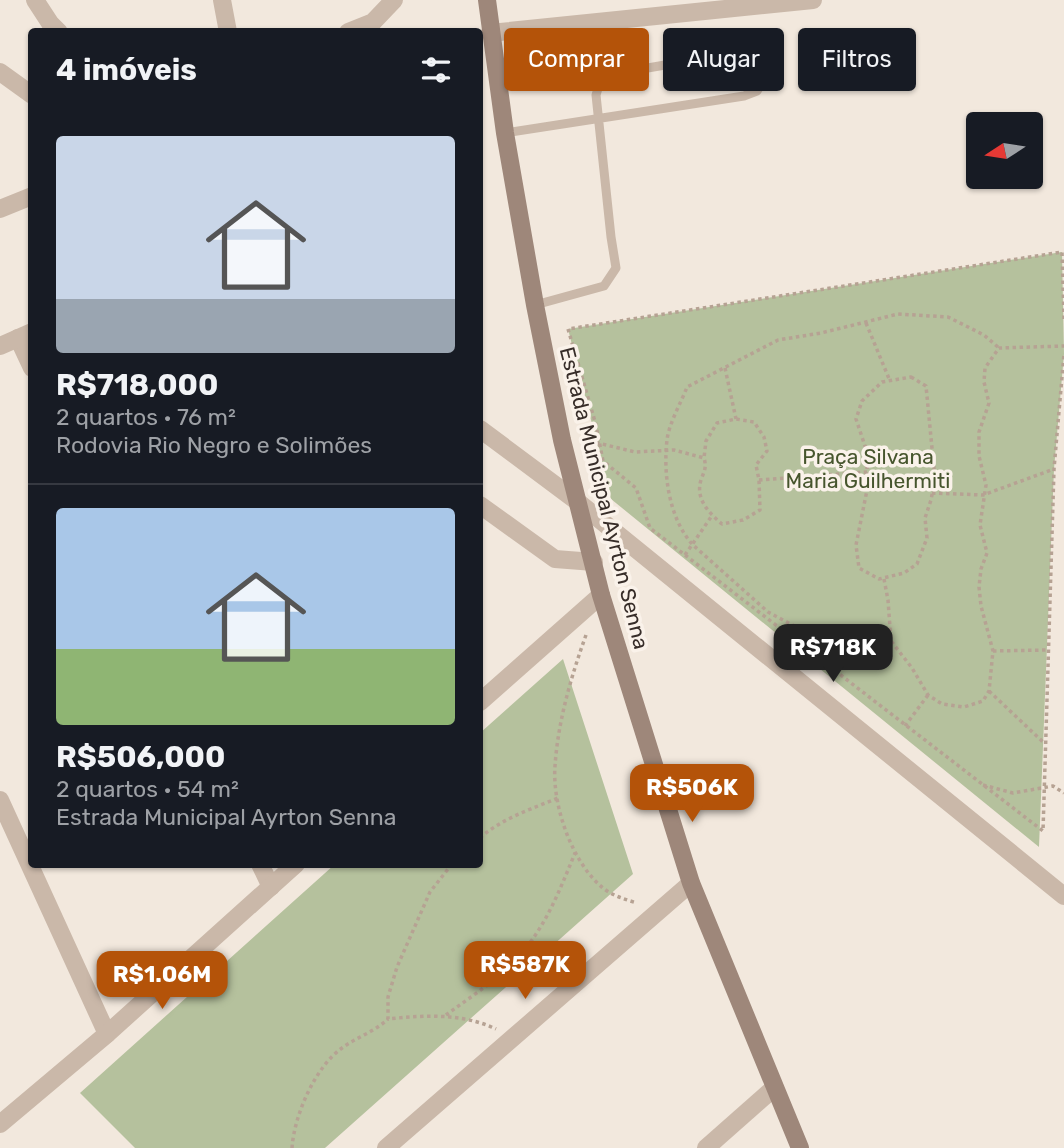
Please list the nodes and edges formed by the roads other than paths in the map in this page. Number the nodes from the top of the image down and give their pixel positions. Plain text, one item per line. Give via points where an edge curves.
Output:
1 (35, 0) edge
2 (222, 0) edge
3 (394, 0) edge
4 (487, 0) edge
5 (813, 0) edge
6 (55, 28) edge
7 (227, 28) edge
8 (358, 28) edge
9 (490, 33) junction
10 (0, 72) edge
11 (28, 92) edge
12 (598, 117) junction
13 (505, 133) junction
14 (28, 198) edge
15 (0, 208) edge
16 (534, 305) junction
17 (25, 335) edge
18 (0, 346) edge
19 (483, 431) edge
20 (578, 502) junction
21 (483, 507) edge
22 (594, 562) junction
23 (601, 595) junction
24 (483, 699) edge
25 (0, 800) edge
26 (28, 861) edge
27 (31, 868) edge
28 (262, 868) edge
29 (292, 868) edge
30 (691, 883) junction
31 (271, 887) junction
32 (1061, 887) edge
33 (107, 1034) junction
34 (775, 1088) junction
35 (0, 1124) edge
36 (386, 1148) edge
37 (706, 1148) edge
38 (800, 1148) edge

1 - 6 street
2 - 7 street
3 - 8 street via 373,22
4 - 9 main road, Estrada Municipal Ayrton Senna
5 - 9 street
9 - 13 main road, Estrada Municipal Ayrton Senna
10 - 11 street
12 - 12 lane via 600,82 613,74 717,56 737,57 755,65 761,76 757,91 744,96
12 - 13 lane
12 - 16 lane via 616,268 604,286
13 - 16 main road, Estrada Municipal Ayrton Senna
14 - 15 street
16 - 20 main road, Estrada Municipal Ayrton Senna
17 - 18 street
19 - 20 street
20 - 22 main road, Estrada Municipal Ayrton Senna
20 - 32 street
21 - 22 street via 555,559
22 - 23 main road, Estrada Municipal Ayrton Senna
23 - 24 street
23 - 30 main road, Estrada Municipal Ayrton Senna
25 - 26 street
27 - 33 street
28 - 31 street
29 - 31 street
30 - 34 main road, Estrada Municipal Ayrton Senna
30 - 36 street
31 - 33 street
33 - 35 street
34 - 37 street
34 - 38 main road, Estrada Municipal Ayrton Senna

